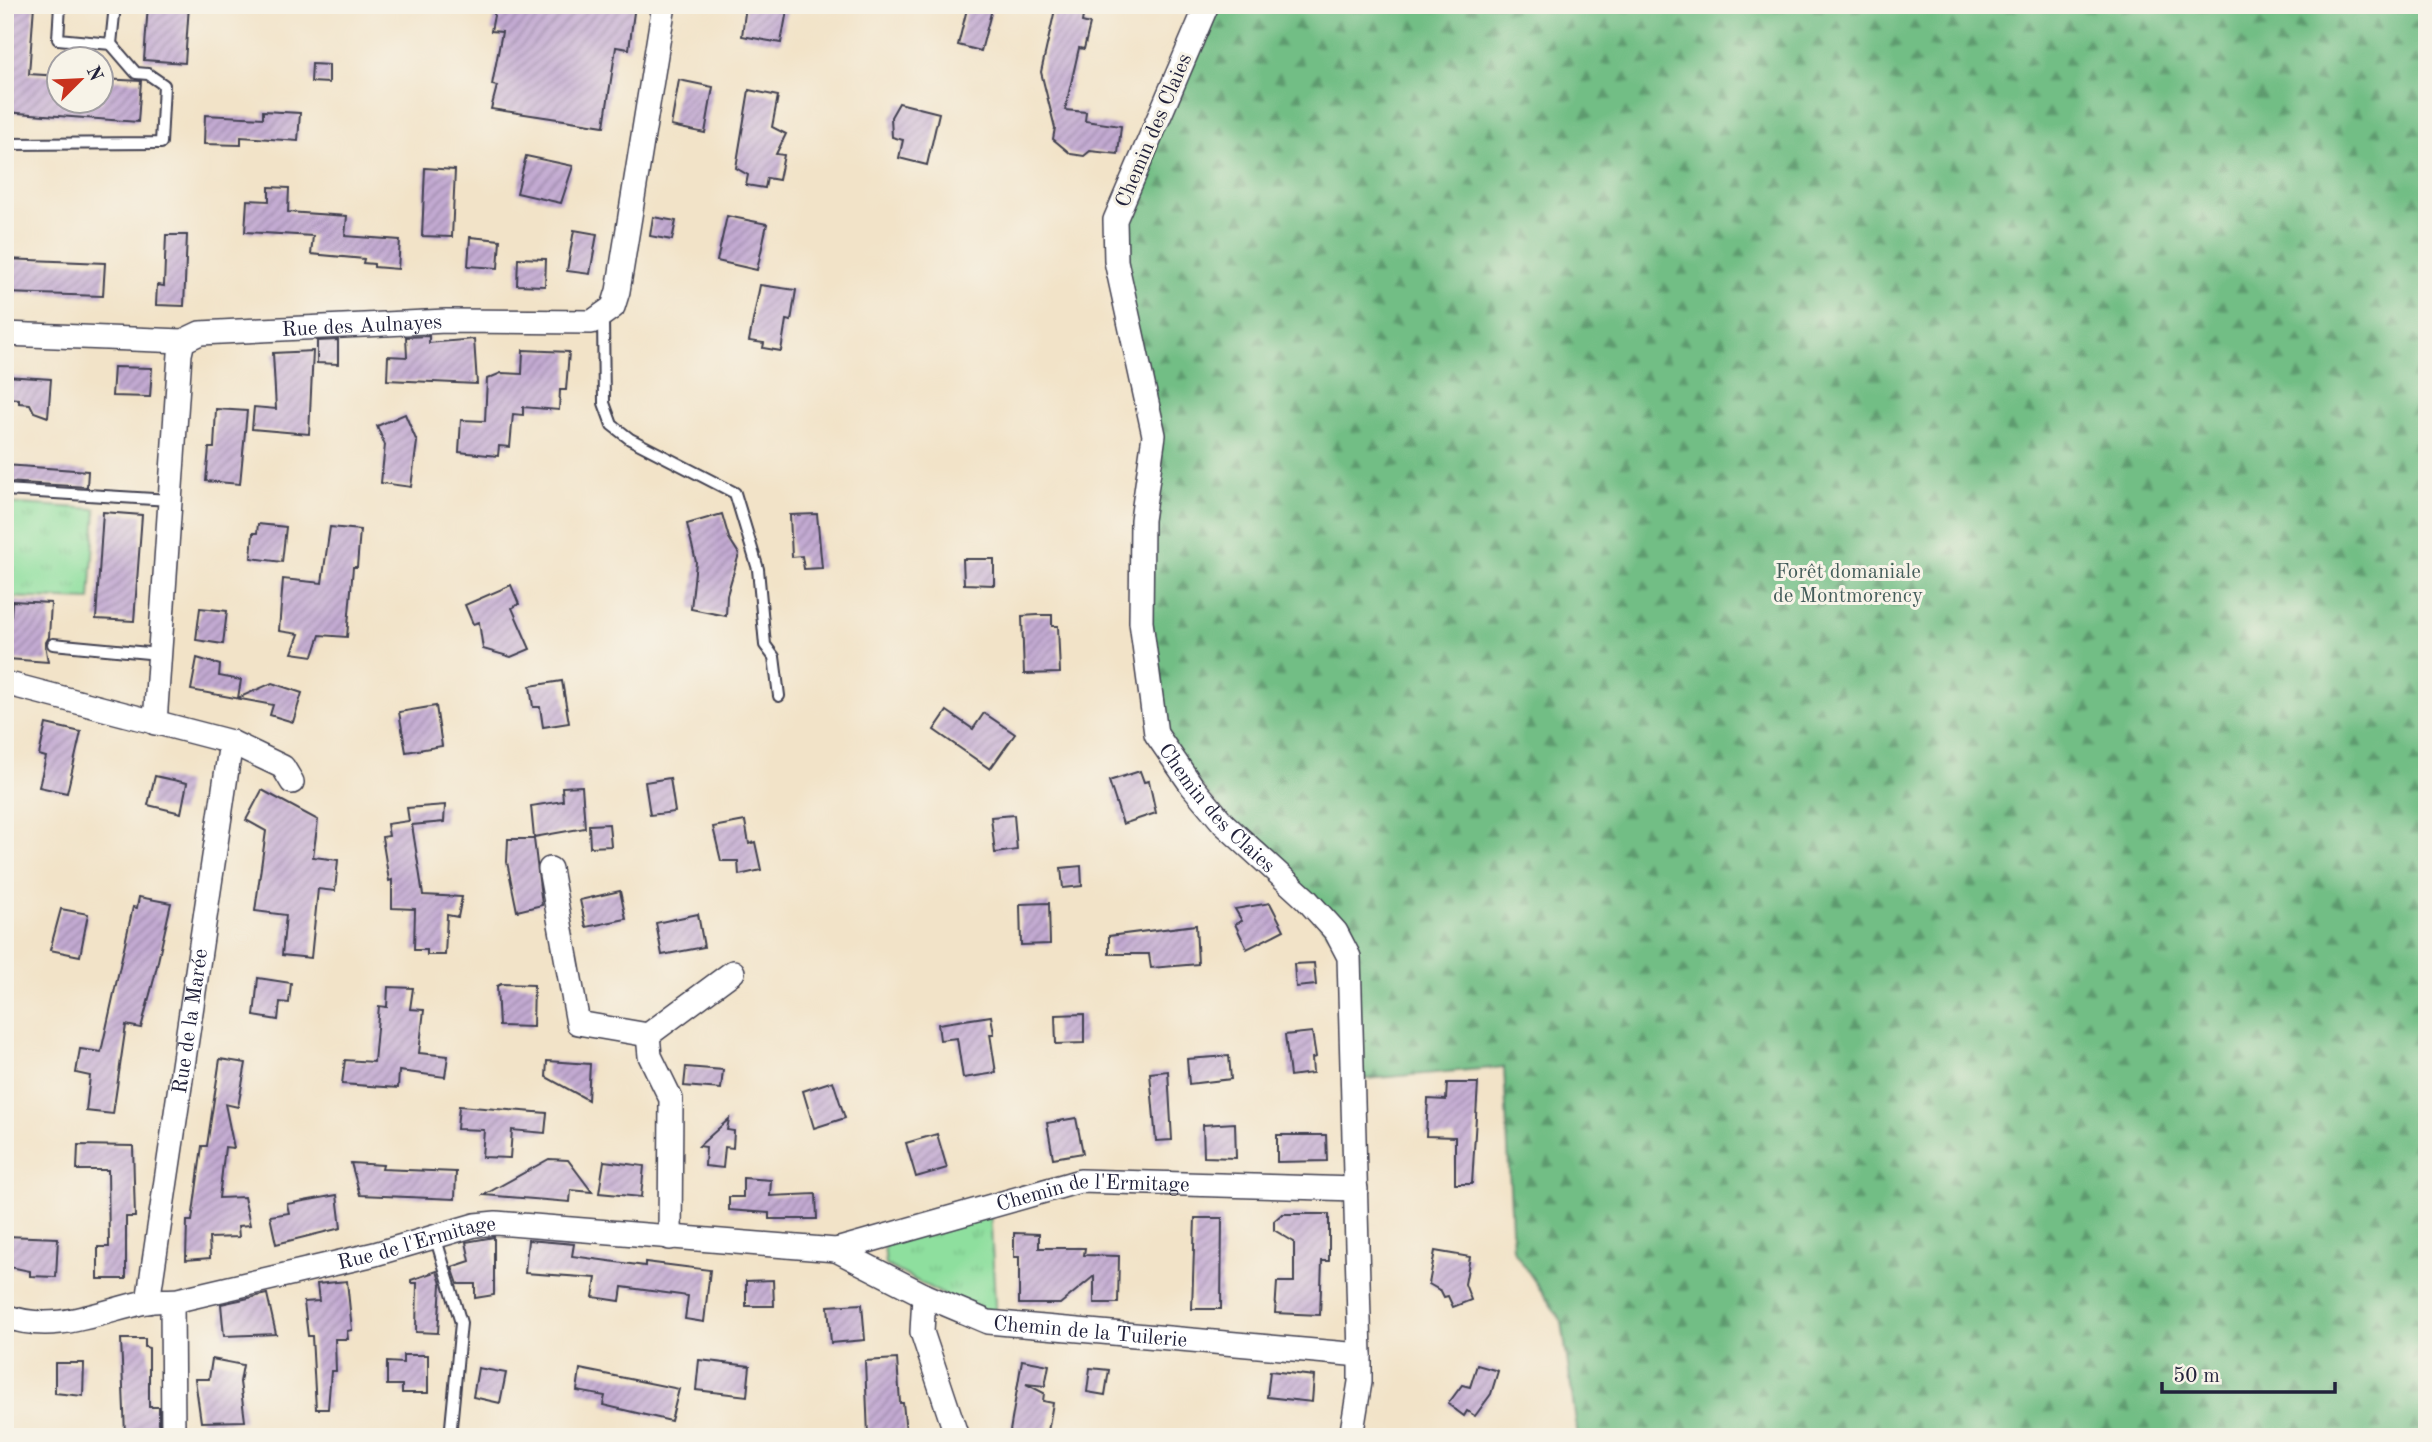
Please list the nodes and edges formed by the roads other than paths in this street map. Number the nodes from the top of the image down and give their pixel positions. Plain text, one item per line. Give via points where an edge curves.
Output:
1 (60, 5) edge
2 (115, 5) edge
3 (664, 5) edge
4 (1207, 5) edge
5 (111, 44) junction
6 (5, 144) edge
7 (603, 318) junction
8 (5, 334) edge
9 (183, 341) junction
10 (5, 490) edge
11 (170, 500) junction
12 (53, 644) dead end
13 (159, 654) junction
14 (5, 683) edge
15 (779, 696) dead end
16 (155, 723) junction
17 (231, 742) junction
18 (292, 782) dead end
19 (550, 869) dead end
20 (733, 972) dead end
21 (648, 1035) junction
22 (1356, 1189) junction
23 (435, 1236) junction
24 (670, 1238) junction
25 (878, 1239) junction
26 (836, 1250) junction
27 (878, 1272) junction
28 (924, 1295) junction
29 (172, 1301) junction
30 (148, 1302) junction
31 (5, 1316) edge
32 (1360, 1355) junction
33 (173, 1437) edge
34 (450, 1437) edge
35 (957, 1437) edge
36 (1351, 1437) edge

1 - 5 lane via 58,39
2 - 5 lane
3 - 7 street via 618,291
4 - 22 street, Chemin des Claies via 1115,220 1116,261 1154,435 1142,520 1141,622 1156,734 1224,824 1306,899 1345,944
5 - 6 lane via 136,73 148,74 164,85 161,144
7 - 9 street, Rue des Aulnayes via 580,323 324,325 200,333
7 - 15 lane via 604,403 612,425 630,439 735,493 758,569 765,645 774,657
8 - 9 street, Rue des Aulnayes
9 - 11 street
10 - 11 lane
11 - 13 street
12 - 13 lane
13 - 16 street
14 - 16 street
16 - 17 street
17 - 18 street via 283,767
17 - 30 street, Rue de la Marée
19 - 21 street via 578,1023
20 - 21 street
21 - 24 street via 650,1056 671,1099
22 - 25 street, Chemin de l'Ermitage via 1080,1181
22 - 32 street, Chemin des Claies
23 - 24 street, Rue de l'Ermitage via 496,1223
23 - 29 street, Rue de l'Ermitage
23 - 34 lane via 461,1323
24 - 26 street, Rue de l'Ermitage
25 - 26 street, Chemin de l'Ermitage
25 - 27 street
26 - 27 street, Chemin de la Tuilerie
27 - 28 street, Chemin de la Tuilerie
28 - 32 street, Chemin de la Tuilerie via 988,1322
28 - 35 street via 922,1332
29 - 30 street, Rue de l'Ermitage
29 - 33 street
30 - 31 street, Rue de l'Ermitage via 66,1323 26,1324
32 - 36 street, Chemin des Claies

